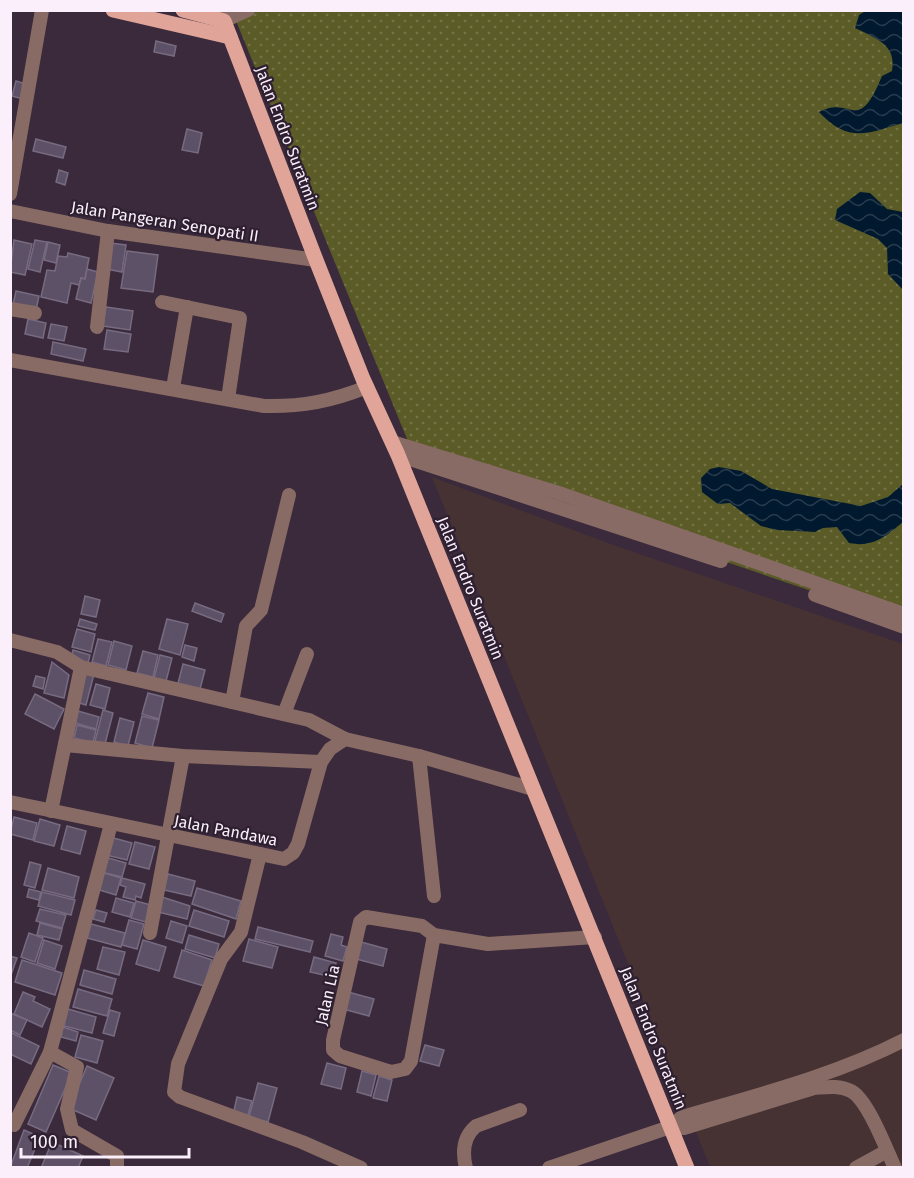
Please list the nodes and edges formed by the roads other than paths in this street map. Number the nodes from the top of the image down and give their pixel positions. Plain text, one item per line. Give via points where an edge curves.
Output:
1 (42, 10) edge
2 (113, 10) edge
3 (183, 10) edge
4 (248, 10) edge
5 (222, 16) edge
6 (230, 37) junction
7 (10, 194) edge
8 (10, 211) edge
9 (108, 231) junction
10 (316, 260) junction
11 (162, 302) dead end
12 (187, 307) junction
13 (10, 309) edge
14 (35, 313) dead end
15 (97, 327) dead end
16 (10, 360) edge
17 (365, 383) junction
18 (173, 388) junction
19 (228, 399) junction
20 (395, 449) junction
21 (289, 495) dead end
22 (903, 614) edge
23 (903, 627) edge
24 (10, 640) edge
25 (307, 654) dead end
26 (81, 668) junction
27 (232, 702) junction
28 (285, 714) junction
29 (345, 738) junction
30 (65, 745) junction
31 (183, 756) junction
32 (418, 756) junction
33 (321, 762) junction
34 (533, 789) junction
35 (12, 806) edge
36 (51, 811) junction
37 (111, 824) junction
38 (170, 836) junction
39 (260, 854) junction
40 (434, 896) dead end
41 (150, 933) dead end
42 (434, 935) junction
43 (595, 937) junction
44 (903, 1040) edge
45 (50, 1052) junction
46 (520, 1110) dead end
47 (14, 1125) dead end
48 (670, 1127) junction
49 (887, 1151) junction
50 (117, 1167) edge
51 (361, 1167) edge
52 (466, 1167) edge
53 (549, 1167) edge
54 (687, 1167) edge
55 (856, 1167) edge
56 (895, 1167) edge

1 - 7 street
2 - 6 main road
3 - 5 main road
4 - 5 street
5 - 6 main road, Jalan Endro Suratmin
6 - 10 main road, Jalan Endro Suratmin
8 - 9 street, Jalan Pangeran Senopati II
9 - 10 street, Jalan Pangeran Senopati II
9 - 15 street
10 - 17 main road, Jalan Endro Suratmin
11 - 12 street
12 - 18 street
12 - 19 street via 240,318
13 - 14 street
16 - 18 street
17 - 19 street via 316,402 286,406
17 - 20 main road, Jalan Endro Suratmin
18 - 19 street
20 - 22 street via 562,494
20 - 23 street
20 - 34 main road, Jalan Endro Suratmin
21 - 27 street via 261,610 246,626
24 - 26 street via 57,652
25 - 28 street
26 - 27 street
26 - 30 street
27 - 28 street
28 - 29 street via 309,720
29 - 32 street
29 - 33 street, Jalan Pandawa
30 - 31 street
30 - 36 street
31 - 33 street
31 - 38 street
32 - 34 street
32 - 40 street
33 - 39 street, Jalan Pandawa via 303,833 293,853 284,859
34 - 43 main road, Jalan Endro Suratmin
35 - 36 street, Jalan Pandawa
36 - 37 street, Jalan Pandawa
37 - 38 street, Jalan Pandawa
37 - 45 street
38 - 39 street, Jalan Pandawa
38 - 41 street
39 - 51 street via 241,932 221,959 178,1064 174,1092
42 - 42 street, Jalan Lia via 411,1061 405,1069 392,1072 340,1056 333,1050 338,1019 363,919 422,926
42 - 43 street, Jalan Lia via 488,944
43 - 48 main road, Jalan Endro Suratmin
44 - 48 street via 852,1065 682,1117
45 - 47 street
45 - 50 street via 77,1067 67,1109 72,1130 117,1156
46 - 52 street via 470,1131 464,1147
48 - 49 street via 684,1128 814,1088 841,1088 857,1095 863,1103
48 - 53 street
48 - 54 main road, Jalan Endro Suratmin
49 - 55 street
49 - 56 street

